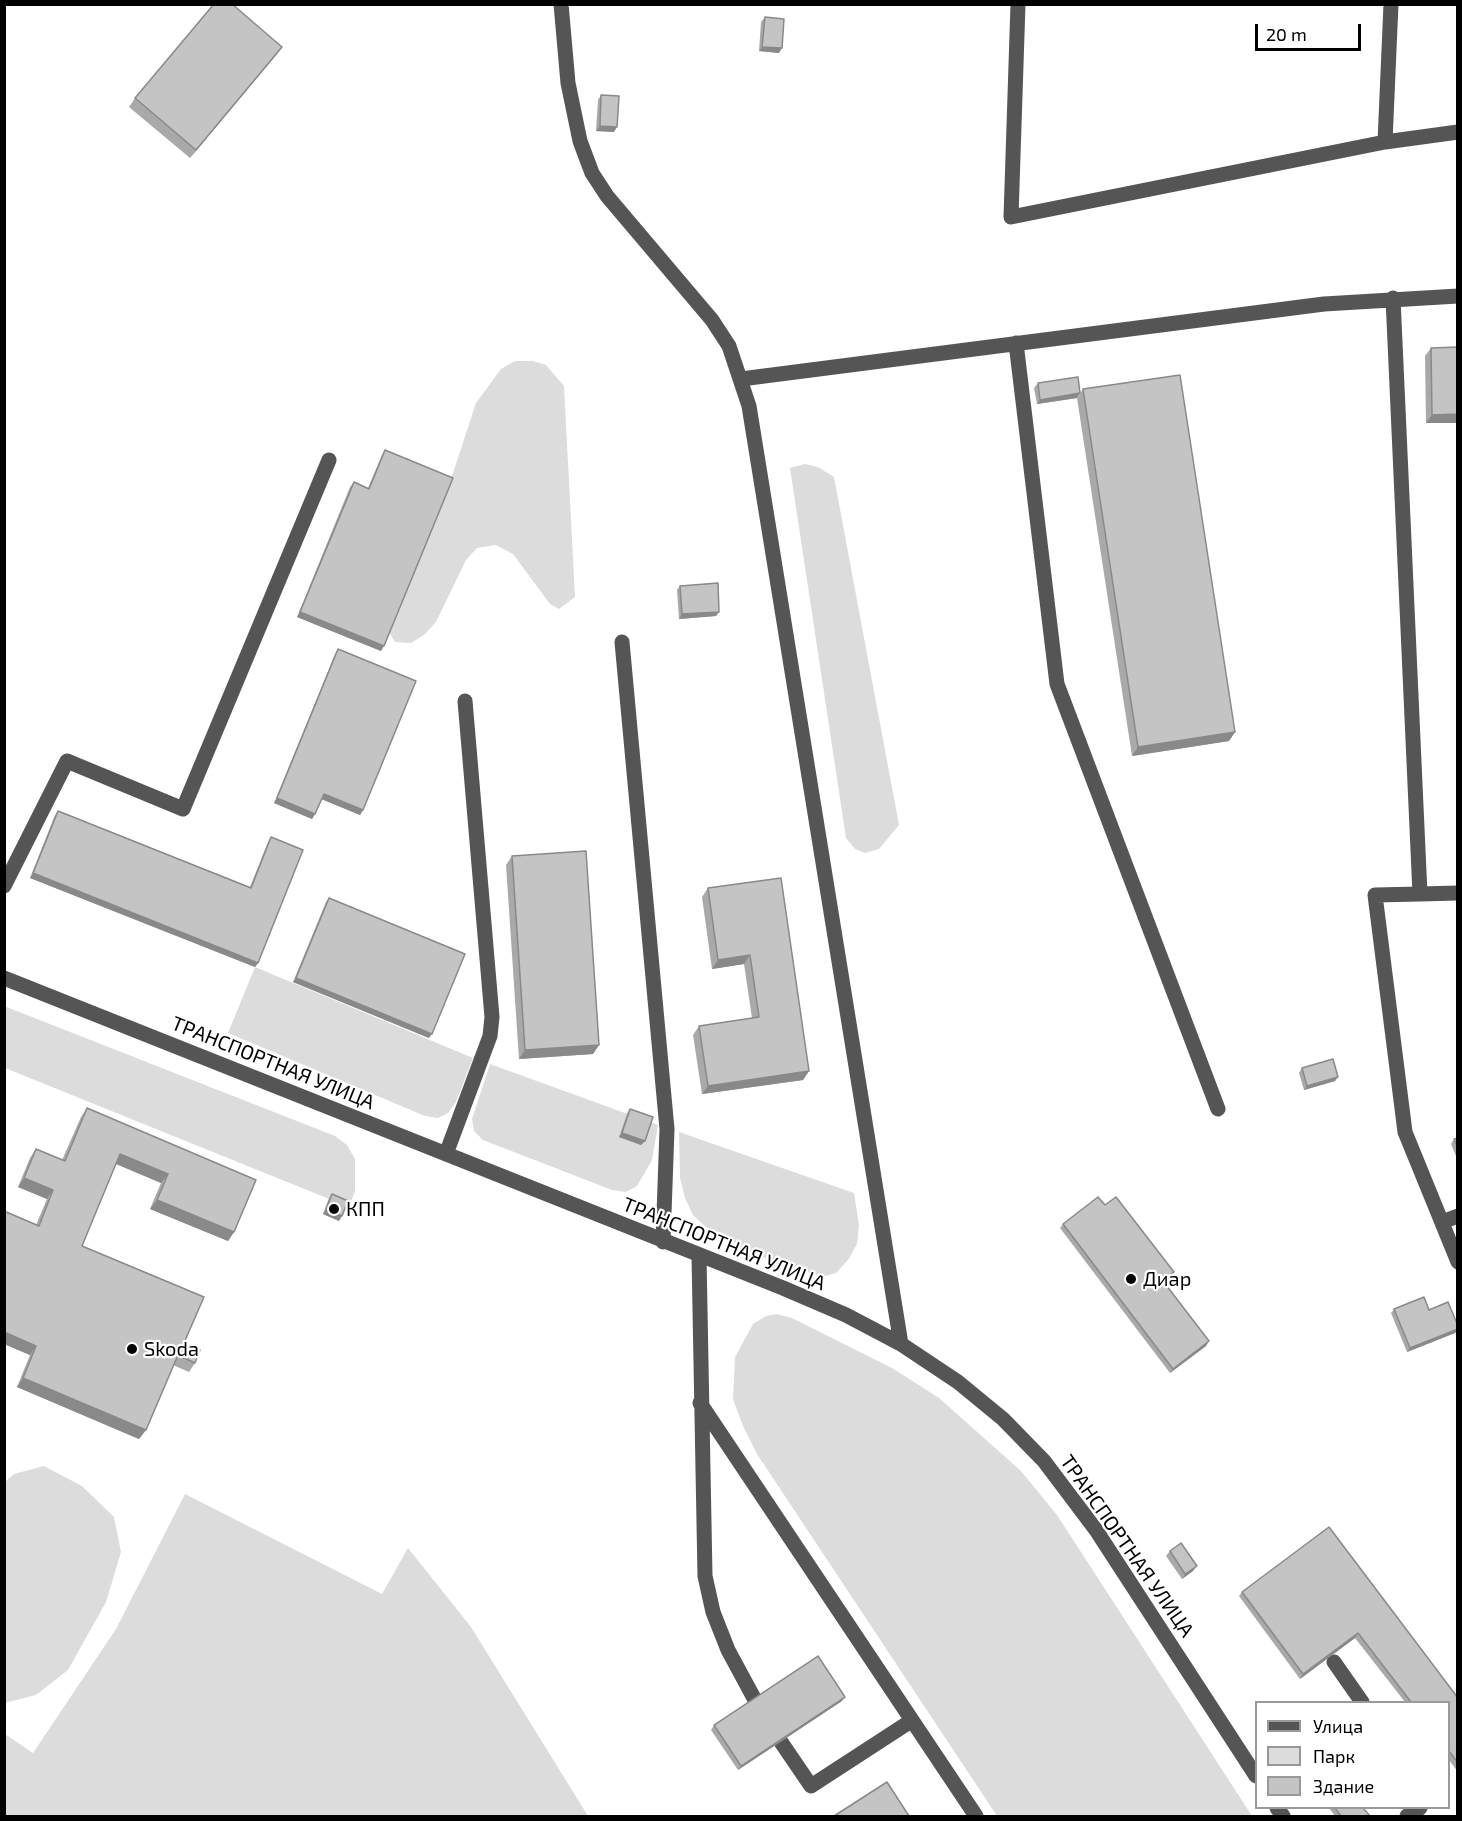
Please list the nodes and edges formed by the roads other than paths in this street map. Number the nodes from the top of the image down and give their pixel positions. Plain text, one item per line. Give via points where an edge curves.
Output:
1 (561, 4) edge
2 (1018, 4) edge
3 (1390, 4) edge
4 (1458, 132) edge
5 (1385, 142) junction
6 (1458, 296) edge
7 (1393, 298) junction
8 (1016, 342) junction
9 (741, 379) junction
10 (329, 460) dead end
11 (622, 642) dead end
12 (465, 701) dead end
13 (4, 886) edge
14 (1458, 892) edge
15 (1420, 894) junction
16 (4, 978) edge
17 (1218, 1109) dead end
18 (446, 1154) junction
19 (1458, 1216) edge
20 (1442, 1222) junction
21 (663, 1242) junction
22 (699, 1256) junction
23 (1458, 1262) edge
24 (901, 1344) junction
25 (700, 1403) junction
26 (1334, 1662) edge
27 (755, 1701) edge
28 (1361, 1701) edge
29 (911, 1721) junction
30 (781, 1742) edge
31 (1255, 1773) edge
32 (976, 1816) edge

1 - 9 street via 568,83 580,141 592,172 712,320 729,346
2 - 5 street via 1011,217
3 - 5 street
4 - 5 street
6 - 7 street
7 - 8 street
7 - 15 street
8 - 9 street
8 - 17 street via 1057,684
9 - 24 street via 758,455
10 - 13 street via 183,809 67,761
11 - 21 street via 667,1129
12 - 18 street via 492,1017 490,1036
14 - 15 street
15 - 20 street via 1375,896 1405,1132
16 - 18 street, ТРАНСПОРТНАЯ УЛИЦА
18 - 21 street, ТРАНСПОРТНАЯ УЛИЦА
19 - 20 street
20 - 23 street
21 - 22 street, ТРАНСПОРТНАЯ УЛИЦА
22 - 24 street, ТРАНСПОРТНАЯ УЛИЦА via 846,1316
22 - 25 street
24 - 31 street, ТРАНСПОРТНАЯ УЛИЦА via 958,1382 1003,1419 1044,1461 1096,1530
25 - 27 street via 705,1576 713,1612 728,1650
25 - 29 street
26 - 28 street
29 - 30 street via 811,1786
29 - 32 street

